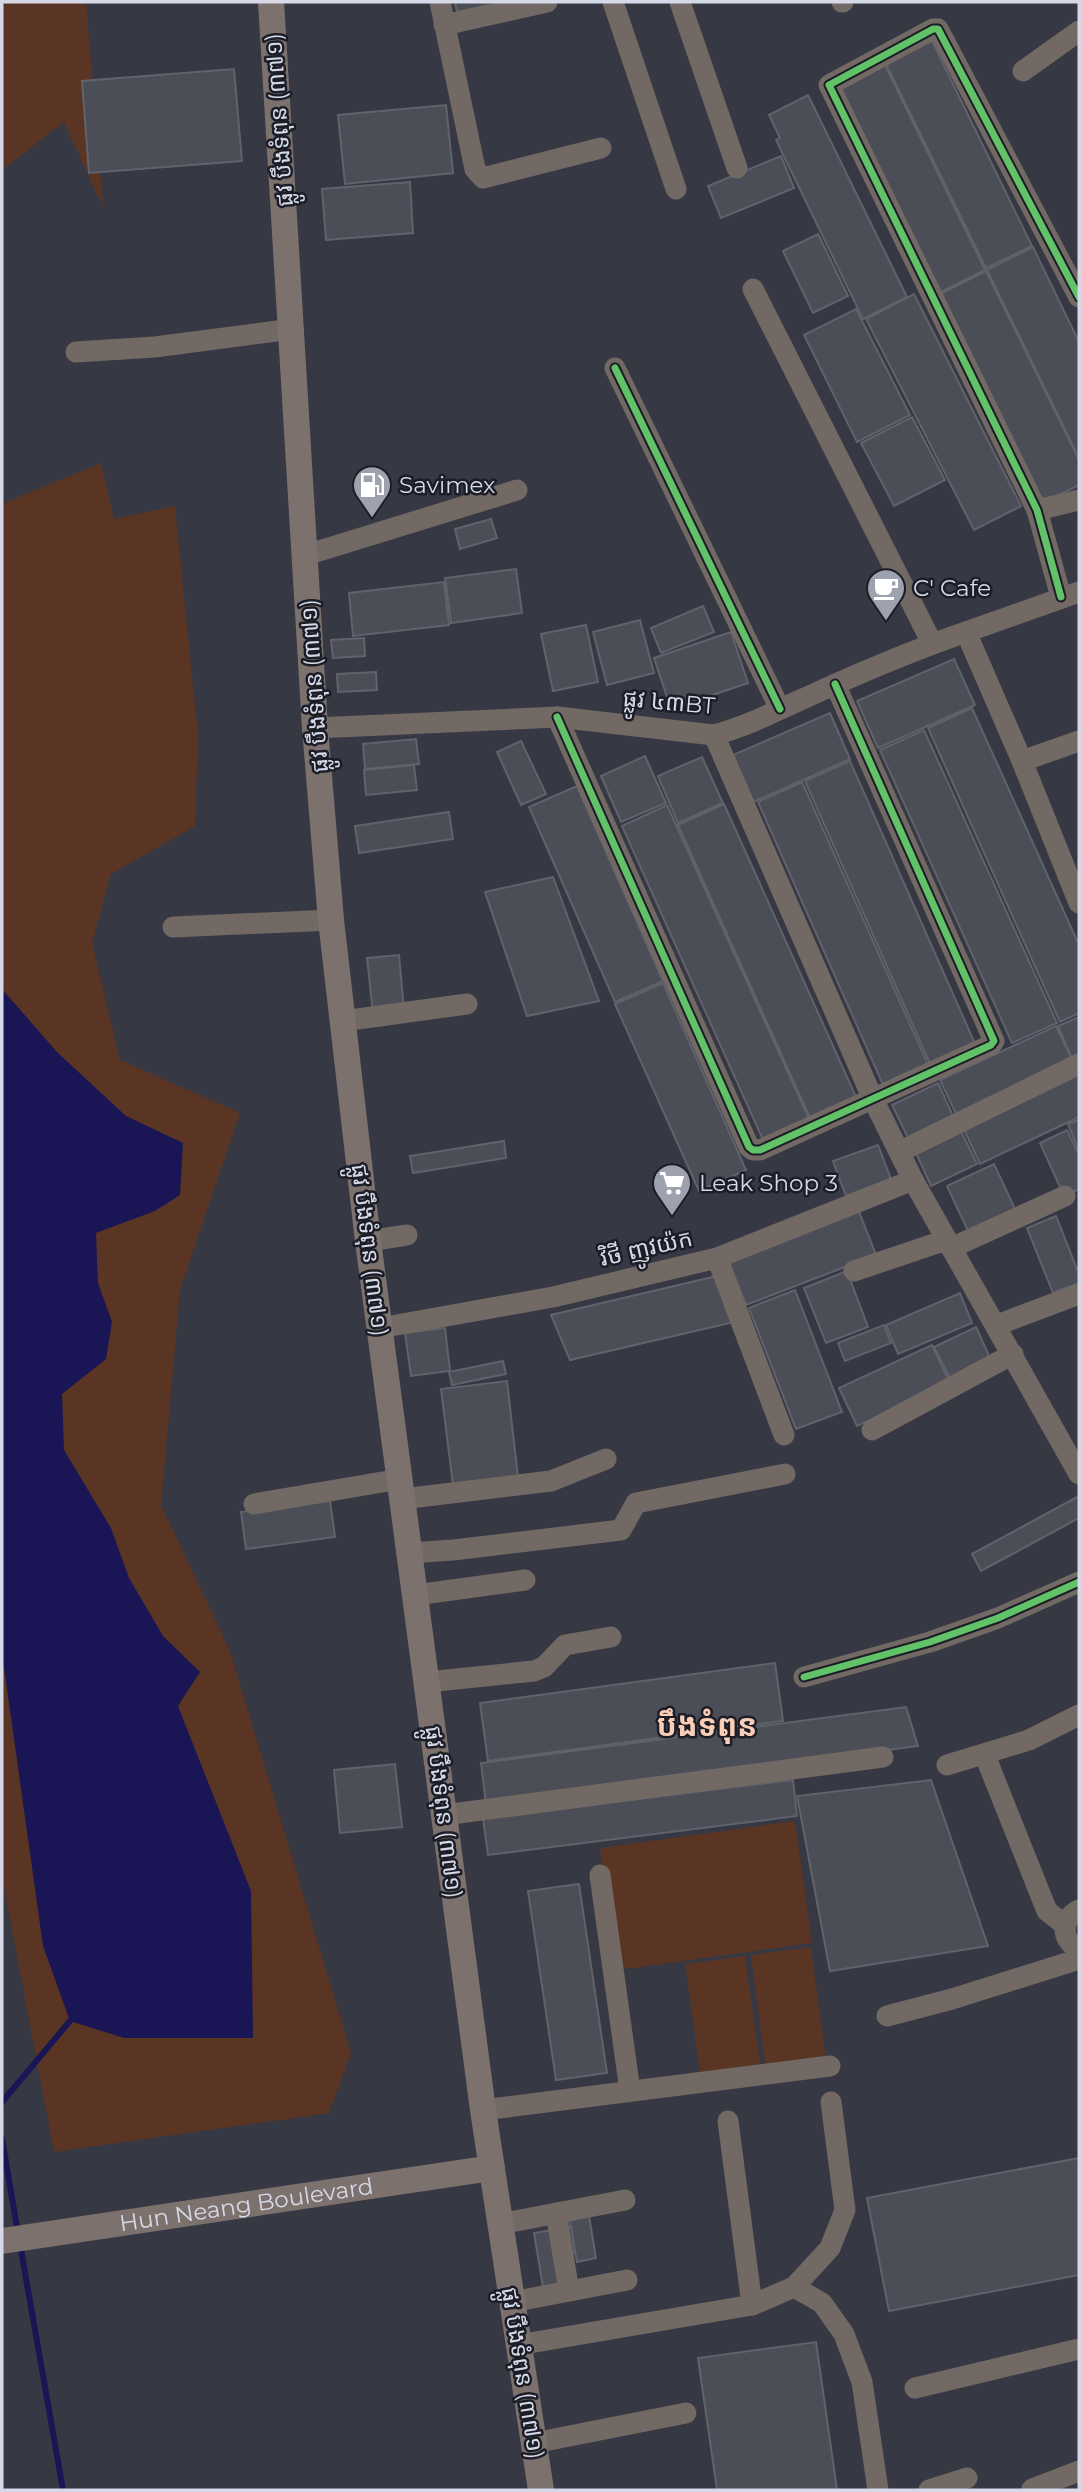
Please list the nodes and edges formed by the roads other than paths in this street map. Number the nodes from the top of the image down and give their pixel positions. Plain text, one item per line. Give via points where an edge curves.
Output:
1 (271, 2) edge
2 (440, 2) edge
3 (547, 2) edge
4 (613, 2) edge
5 (680, 2) edge
6 (444, 25) junction
7 (1079, 31) edge
8 (1023, 71) dead end
9 (601, 148) dead end
10 (737, 169) dead end
11 (676, 189) dead end
12 (753, 289) dead end
13 (1079, 297) edge
14 (292, 329) junction
15 (76, 352) dead end
16 (615, 368) dead end
17 (517, 490) dead end
18 (1079, 500) edge
19 (1037, 510) junction
20 (306, 555) junction
21 (1070, 594) edge
22 (966, 632) junction
23 (932, 643) junction
24 (835, 684) junction
25 (780, 709) junction
26 (557, 717) junction
27 (316, 728) junction
28 (714, 735) junction
29 (1079, 741) edge
30 (1022, 761) junction
31 (1079, 903) edge
32 (331, 920) junction
33 (173, 927) dead end
34 (467, 1004) dead end
35 (343, 1021) junction
36 (1079, 1064) edge
37 (872, 1097) junction
38 (900, 1152) junction
39 (913, 1180) junction
40 (1065, 1196) dead end
41 (407, 1235) dead end
42 (368, 1241) junction
43 (949, 1244) junction
44 (717, 1258) junction
45 (854, 1271) dead end
46 (1079, 1294) edge
47 (997, 1325) junction
48 (380, 1328) junction
49 (1013, 1354) junction
50 (872, 1430) dead end
51 (784, 1436) dead end
52 (606, 1459) dead end
53 (785, 1474) dead end
54 (1079, 1474) edge
55 (401, 1489) junction
56 (254, 1504) dead end
57 (409, 1553) junction
58 (525, 1580) dead end
59 (1079, 1582) edge
60 (415, 1595) junction
61 (611, 1637) dead end
62 (804, 1677) dead end
63 (427, 1682) junction
64 (1079, 1715) edge
65 (883, 1757) dead end
66 (988, 1763) dead end
67 (947, 1765) dead end
68 (444, 1815) junction
69 (600, 1875) dead end
70 (1072, 1918) edge
71 (1079, 1949) edge
72 (1079, 1955) edge
73 (887, 2016) dead end
74 (830, 2066) dead end
75 (630, 2091) junction
76 (831, 2102) dead end
77 (483, 2110) junction
78 (728, 2121) dead end
79 (492, 2168) junction
80 (625, 2200) dead end
81 (556, 2213) junction
82 (500, 2224) junction
83 (2, 2241) edge
84 (627, 2280) dead end
85 (794, 2287) junction
86 (569, 2291) junction
87 (512, 2302) junction
88 (752, 2305) junction
89 (518, 2345) junction
90 (1079, 2349) edge
91 (915, 2388) dead end
92 (686, 2413) dead end
93 (534, 2442) junction
94 (1079, 2471) edge
95 (967, 2479) dead end
96 (1032, 2489) edge
97 (541, 2490) edge
98 (878, 2490) edge
99 (929, 2490) edge

1 - 14 main road, ផ្លូវ បឹងទំពុន (៣៧១)
2 - 6 street
3 - 6 street
4 - 11 street
5 - 10 street
6 - 9 street via 479,176
7 - 8 street
12 - 23 street
13 - 19 street via 938,29 829,85
14 - 15 street
14 - 20 main road, ផ្លូវ បឹងទំពុន (៣៧១)
16 - 25 street
17 - 20 street
18 - 19 street
19 - 21 street
20 - 27 main road, ផ្លូវ បឹងទំពុន (៣៧១)
21 - 22 street, ផ្លូវ ៤៣BT
22 - 23 street, ផ្លូវ ៤៣BT
22 - 30 street
23 - 24 street, ផ្លូវ ៤៣BT
24 - 25 street, ផ្លូវ ៤៣BT
24 - 37 street via 994,1041
25 - 28 street, ផ្លូវ ៤៣BT
26 - 27 street, ផ្លូវ ៤៣BT
26 - 28 street, ផ្លូវ ៤៣BT
26 - 37 street via 749,1147 760,1150
27 - 32 main road, ផ្លូវ បឹងទំពុន (៣៧១)
28 - 37 street
29 - 30 street
30 - 31 street
32 - 33 street
32 - 35 main road, ផ្លូវ បឹងទំពុន (៣៧១)
34 - 35 street
35 - 42 main road, ផ្លូវ បឹងទំពុន (៣៧១)
36 - 38 street
37 - 38 street
38 - 39 street
39 - 43 street
39 - 44 street, វិថី ញូវយ៉ក
40 - 43 street
41 - 42 street
42 - 48 main road, ផ្លូវ បឹងទំពុន (៣៧១)
43 - 45 street
43 - 47 street
44 - 48 street, វិថី ញូវយ៉ក via 552,1297
44 - 51 street
46 - 47 street
47 - 49 street
48 - 55 main road, ផ្លូវ បឹងទំពុន (៣៧១)
49 - 50 street
49 - 54 street
52 - 55 street via 551,1482
53 - 57 street via 636,1503 621,1531
55 - 56 street
55 - 57 main road, ផ្លូវ បឹងទំពុន (៣៧១)
57 - 60 main road, ផ្លូវ បឹងទំពុន (៣៧១)
58 - 60 street
59 - 62 street via 930,1642
60 - 63 main road, ផ្លូវ បឹងទំពុន (៣៧១)
61 - 63 street via 565,1645 534,1671
63 - 68 main road, ផ្លូវ បឹងទំពុន (៣៧១)
64 - 67 street via 1029,1740
65 - 68 street
66 - 70 street via 1047,1911
68 - 77 main road, ផ្លូវ បឹងទំពុន (៣៧១)
69 - 75 street
70 - 71 street via 1065,1931 1069,1942
72 - 73 street via 1073,1961
74 - 75 street
75 - 77 street
76 - 85 street via 845,2210 830,2248
77 - 79 main road, ផ្លូវ បឹងទំពុន (៣៧១)
78 - 88 street
79 - 82 main road, ផ្លូវ បឹងទំពុន (៣៧១)
79 - 83 main road, Hun Neang Boulevard
80 - 81 street
81 - 82 street
81 - 86 street
82 - 87 main road, ផ្លូវ បឹងទំពុន (៣៧១)
84 - 86 street
85 - 88 street
85 - 98 street via 822,2303 844,2334 862,2382
86 - 87 street
87 - 89 main road, ផ្លូវ បឹងទំពុន (៣៧១)
88 - 89 street
89 - 93 main road, ផ្លូវ បឹងទំពុន (៣៧១)
90 - 91 street
92 - 93 street
93 - 97 main road, ផ្លូវ បឹងទំពុន (៣៧១)
94 - 96 street
95 - 99 street

